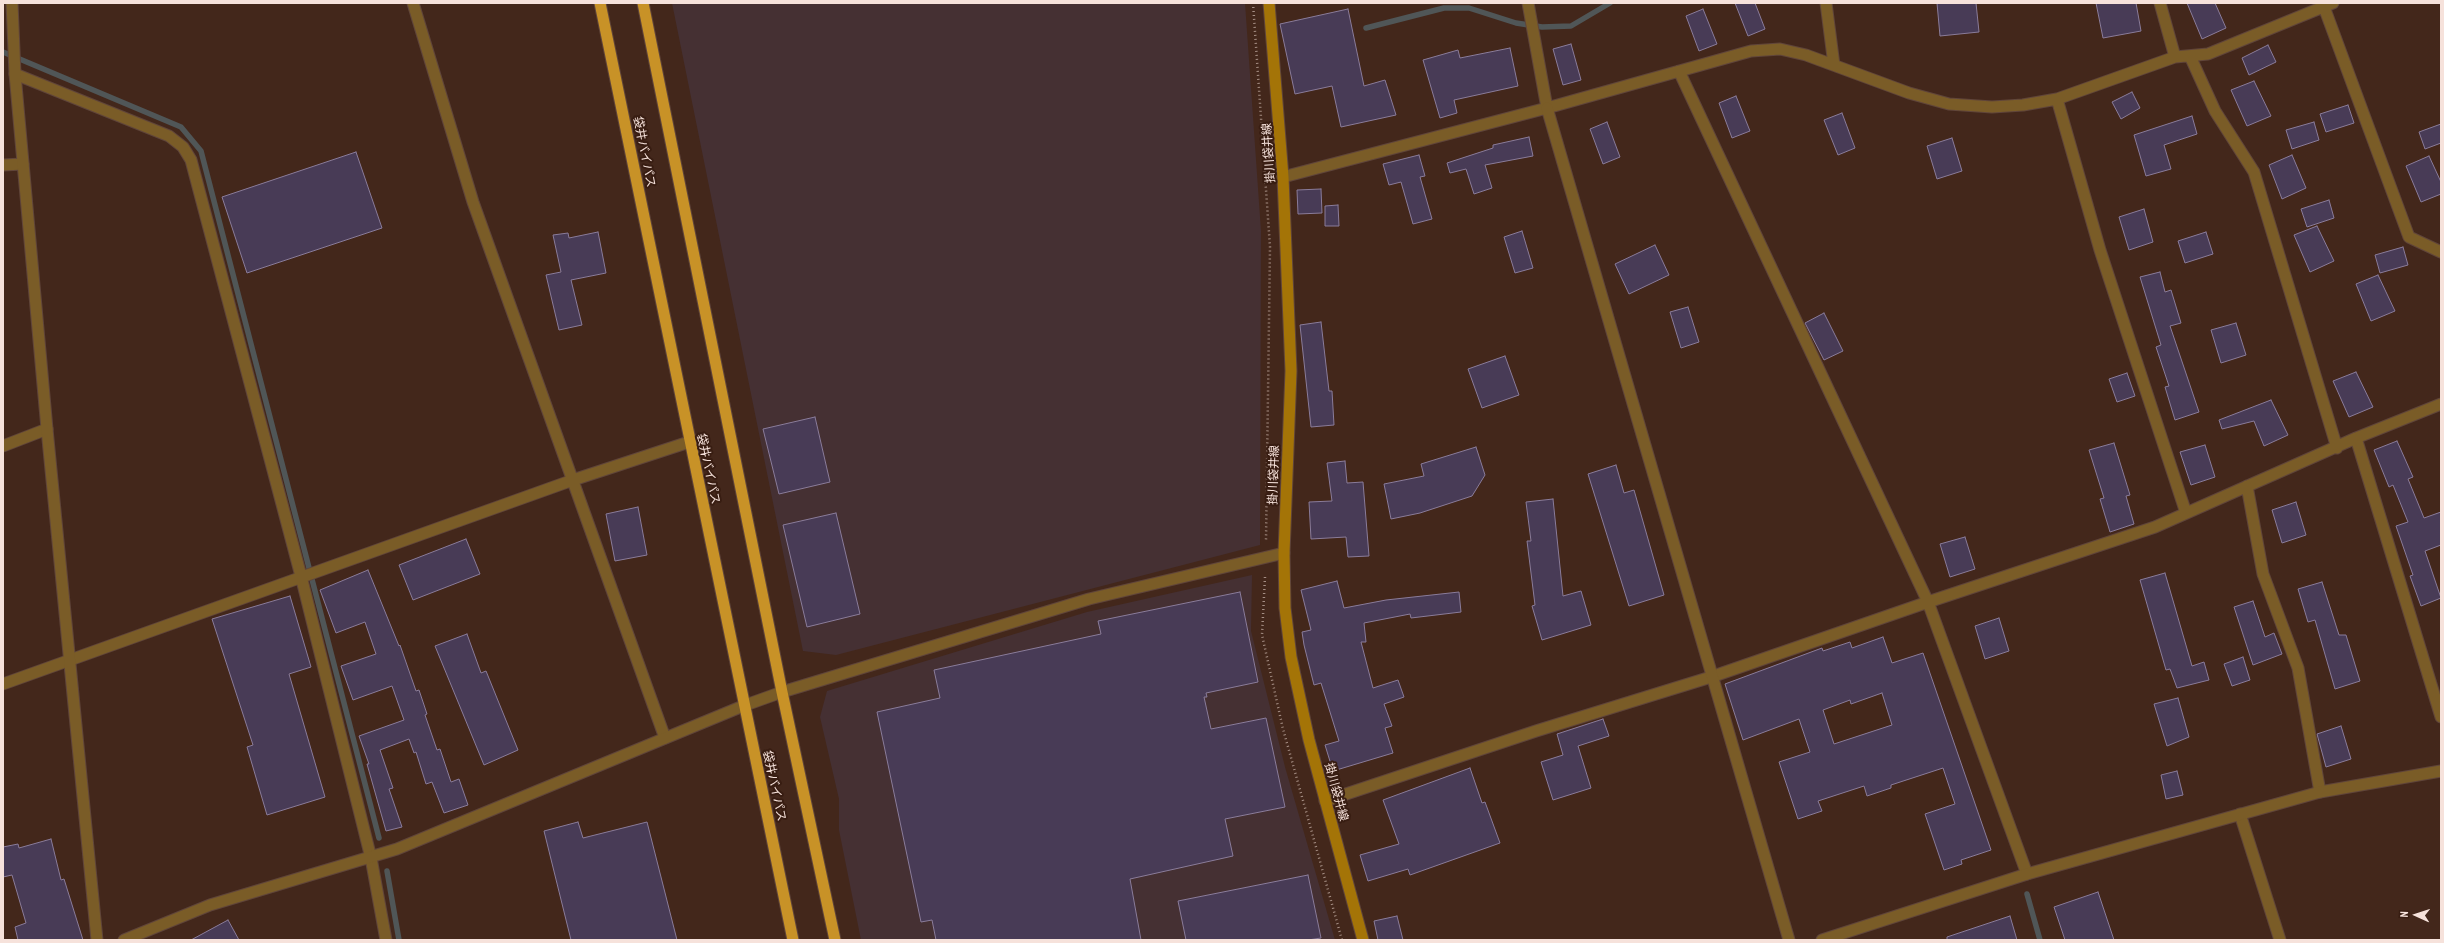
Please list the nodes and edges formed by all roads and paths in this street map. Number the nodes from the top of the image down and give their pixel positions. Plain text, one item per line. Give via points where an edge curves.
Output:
1 (12, 3) edge
2 (413, 3) edge
3 (600, 3) edge
4 (643, 3) edge
5 (1252, 3) edge
6 (1269, 3) edge
7 (1528, 3) edge
8 (1826, 3) edge
9 (2160, 3) edge
10 (2328, 5) edge
11 (2190, 56) junction
12 (2175, 57) junction
13 (1834, 65) junction
14 (15, 68) junction
15 (1679, 71) junction
16 (2057, 99) junction
17 (1547, 108) junction
18 (23, 164) junction
19 (3, 165) edge
20 (1284, 177) junction
21 (2441, 252) edge
22 (2441, 404) edge
23 (47, 429) junction
24 (2356, 438) junction
25 (689, 442) junction
26 (3, 446) edge
27 (2336, 448) junction
28 (573, 480) junction
29 (2247, 486) junction
30 (2186, 513) junction
31 (1266, 541) dead end
32 (1284, 553) junction
33 (307, 574) junction
34 (1265, 577) dead end
35 (1928, 602) junction
36 (68, 660) junction
37 (1711, 677) junction
38 (3, 684) edge
39 (782, 692) junction
40 (743, 706) junction
41 (2441, 717) edge
42 (665, 738) junction
43 (2441, 771) edge
44 (2320, 792) junction
45 (1325, 801) junction
46 (2240, 814) junction
47 (371, 858) junction
48 (2027, 874) junction
49 (97, 940) edge
50 (124, 940) edge
51 (386, 940) edge
52 (793, 940) edge
53 (835, 940) edge
54 (1342, 940) edge
55 (1363, 940) edge
56 (1789, 940) edge
57 (1822, 940) edge
58 (2280, 940) edge

1 - 14 street
2 - 28 street via 473,202
3 - 25 highway, 袋井バイパス
4 - 39 highway
5 - 31 path via 1270,247
6 - 20 main road, 掛川袋井線
7 - 17 street
8 - 13 street
9 - 12 street
10 - 11 street via 2208,54
10 - 21 street via 2410,237
11 - 12 street
11 - 27 street via 2215,111 2254,172
12 - 16 street
13 - 15 street via 1806,54 1780,49 1751,51
13 - 16 street via 1909,93 1949,104 1992,107
14 - 18 street
14 - 33 street via 169,136 183,147 191,160
15 - 17 street
15 - 35 street
16 - 30 street via 2100,250
17 - 20 street
17 - 37 street
18 - 19 street
18 - 23 street
20 - 32 main road, 掛川袋井線 via 1291,371
22 - 24 street
23 - 26 street
23 - 36 street
24 - 27 street
24 - 41 street
25 - 28 street
25 - 40 highway, 袋井バイパス
27 - 29 street
28 - 33 street
28 - 42 street
29 - 30 street
29 - 44 street via 2263,574 2298,668
30 - 35 street via 2155,527
32 - 39 street via 1089,599
32 - 45 main road, 掛川袋井線 via 1285,608 1292,657
33 - 36 street
33 - 47 street
34 - 54 path via 1262,635 1283,729
35 - 37 street
35 - 48 street
36 - 38 street
36 - 49 street
37 - 45 street via 1536,731
37 - 56 street
39 - 40 street
39 - 53 highway
40 - 42 street
40 - 52 highway, 袋井バイパス
42 - 47 street
43 - 44 street
44 - 46 street
45 - 55 main road, 掛川袋井線
46 - 48 street
46 - 58 street
47 - 50 street via 210,905
47 - 51 street
48 - 57 street

